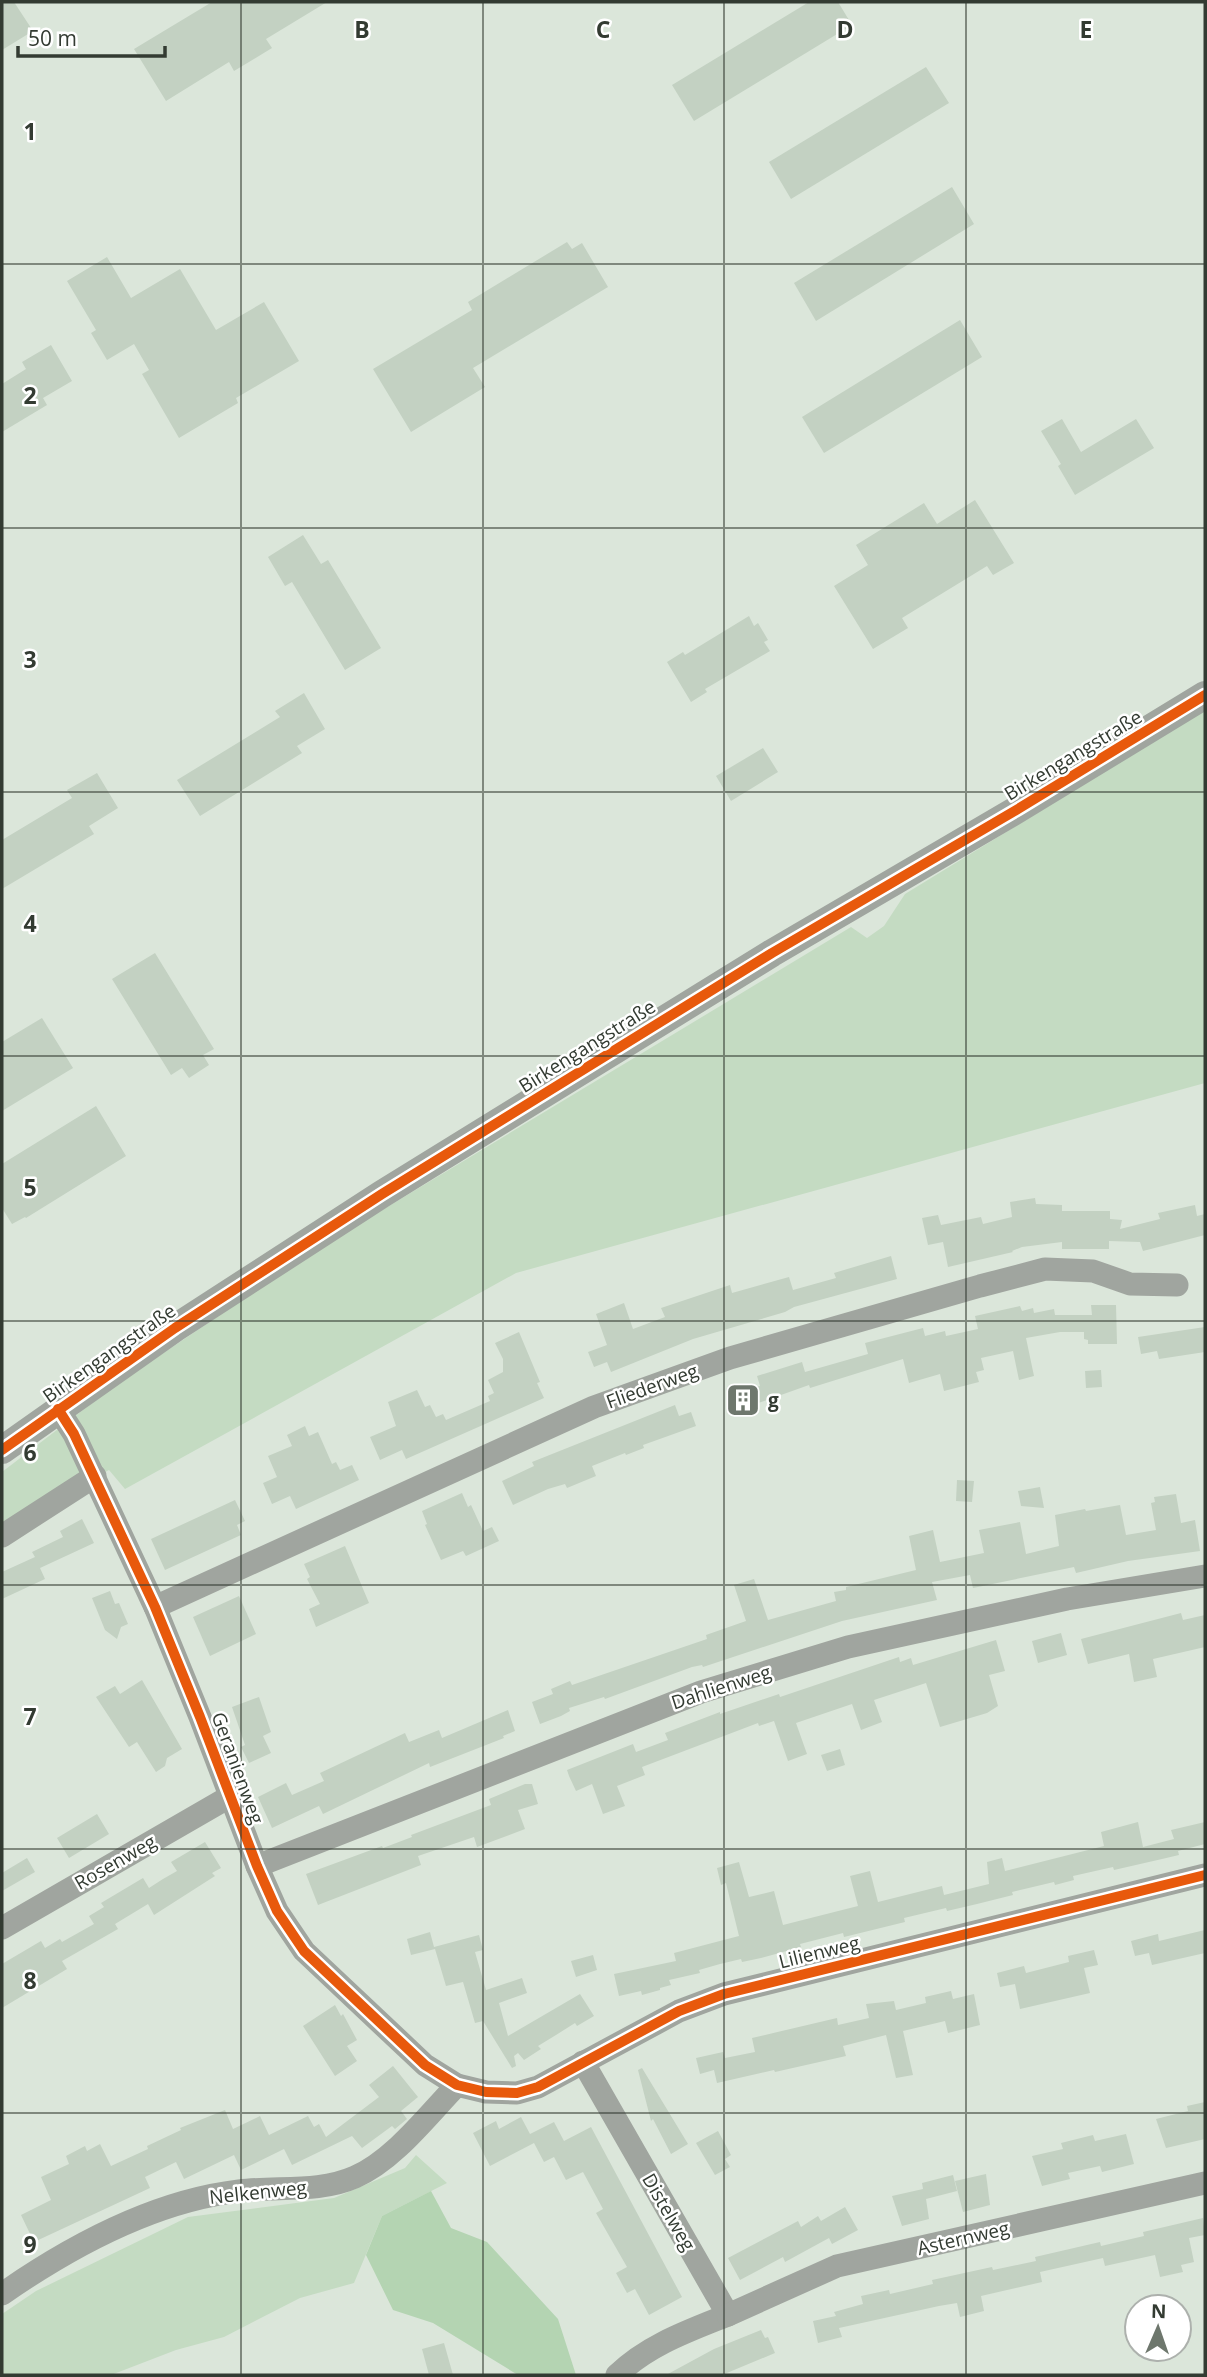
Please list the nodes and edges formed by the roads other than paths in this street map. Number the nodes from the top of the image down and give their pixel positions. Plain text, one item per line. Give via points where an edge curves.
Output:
1 (1205, 695) edge
2 (1177, 1284) dead end
3 (58, 1409) junction
4 (2, 1450) edge
5 (95, 1476) junction
6 (2, 1536) edge
7 (1205, 1576) edge
8 (155, 1607) junction
9 (229, 1797) junction
10 (257, 1866) junction
11 (1205, 1875) edge
12 (2, 1928) edge
13 (583, 2062) junction
14 (457, 2085) junction
15 (1205, 2183) edge
16 (2, 2294) edge
17 (728, 2315) junction
18 (617, 2375) edge

1 - 3 street, Birkengangstraße via 627,1041 221,1298
2 - 8 street, Fliederweg via 1130,1284 1093,1271 1045,1269 730,1358 594,1407
3 - 4 street, Birkengangstraße
3 - 5 street, Geranienweg
5 - 6 street
5 - 8 street, Geranienweg
7 - 10 street, Dahlienweg via 1067,1599 861,1644 701,1692
8 - 9 street, Geranienweg
9 - 10 street, Geranienweg
9 - 12 street, Rosenweg
10 - 14 street, Geranienweg via 277,1911 304,1951 425,2065
11 - 13 street, Lilienweg via 724,1994 680,2011
13 - 14 street, Lilienweg via 517,2093
13 - 17 street, Distelweg
14 - 16 street, Nelkenweg via 389,2155 354,2178 327,2186 239,2191 160,2209 99,2237
15 - 17 street, Asternweg via 837,2266
17 - 18 street via 641,2355

